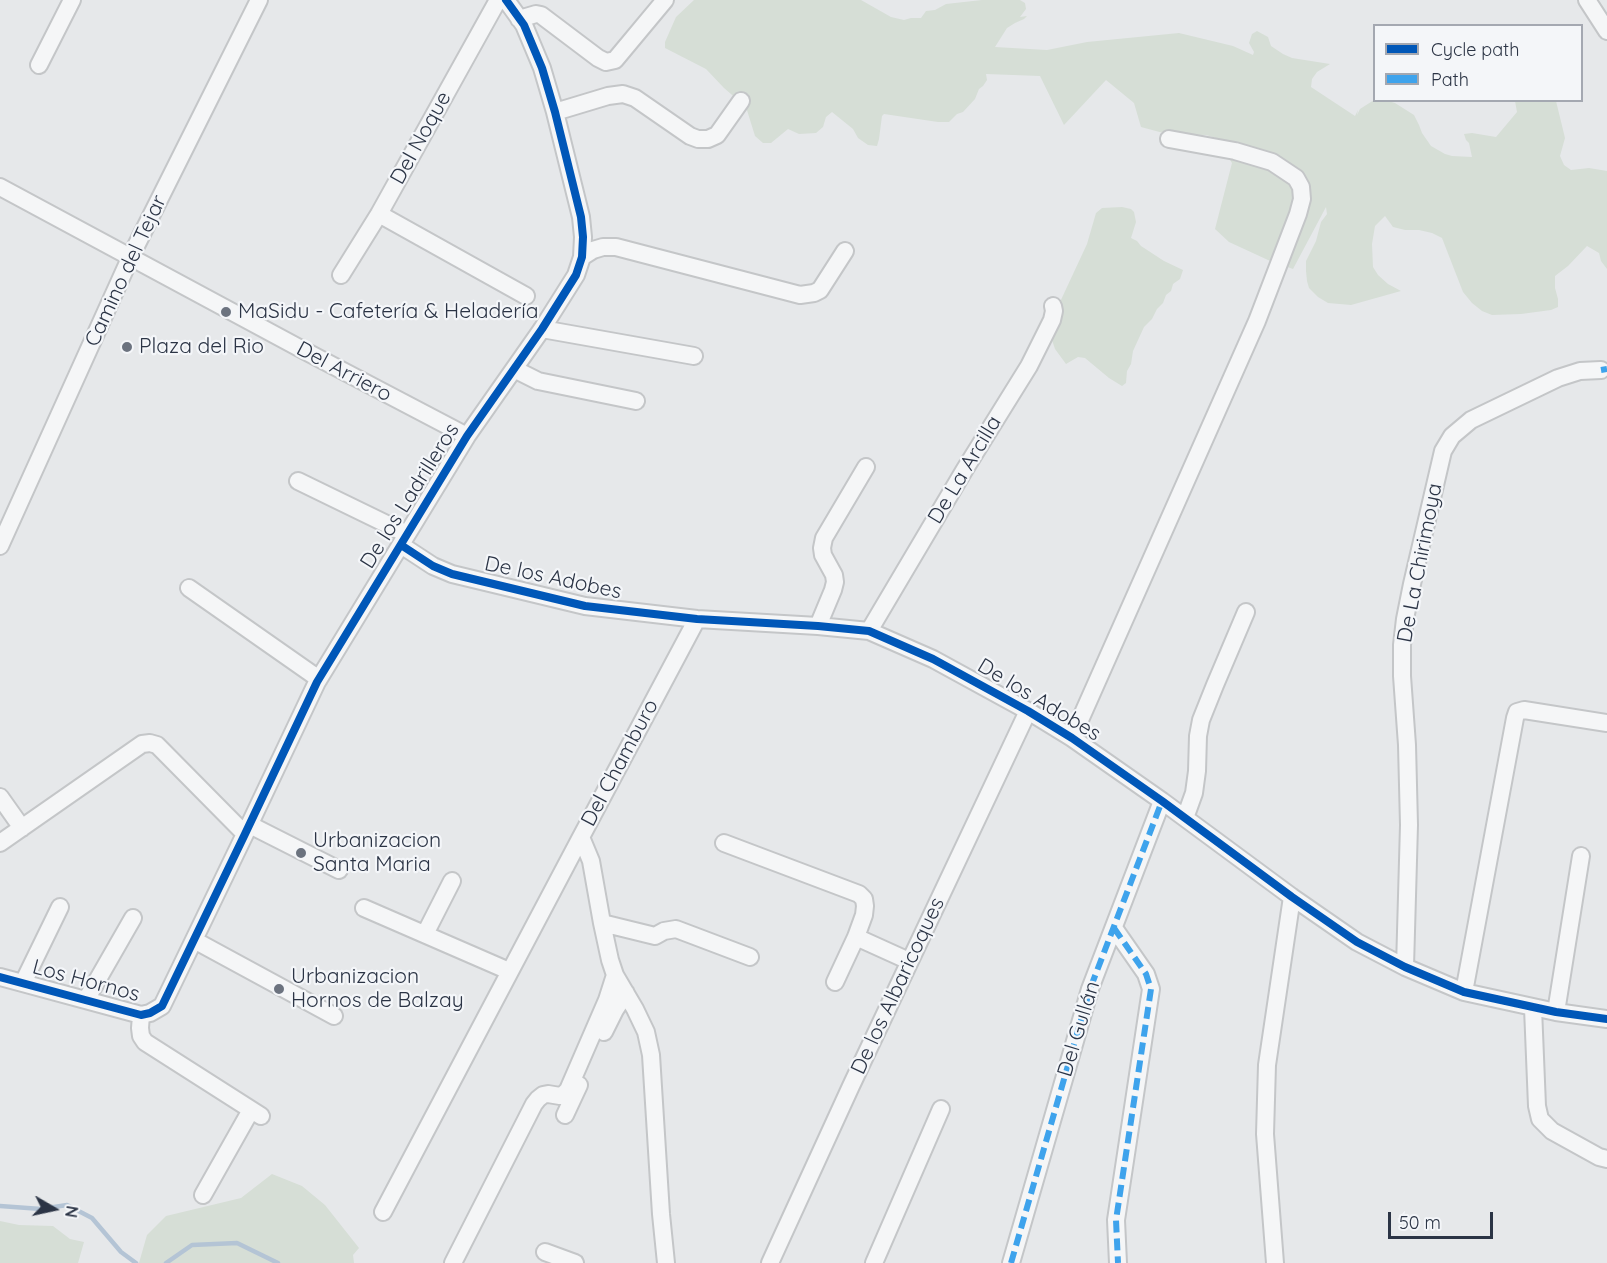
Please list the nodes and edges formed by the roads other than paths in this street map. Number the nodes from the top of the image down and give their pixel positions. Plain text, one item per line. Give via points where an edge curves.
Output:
1 (72, 0) edge
2 (259, 0) edge
3 (498, 0) edge
4 (506, 0) edge
5 (665, 0) edge
6 (1587, 0) edge
7 (519, 19) junction
8 (1607, 31) edge
9 (39, 65) dead end
10 (741, 101) dead end
11 (555, 112) junction
12 (1168, 139) dead end
13 (0, 187) edge
14 (379, 214) junction
15 (845, 251) dead end
16 (131, 256) junction
17 (582, 257) junction
18 (341, 275) dead end
19 (526, 296) dead end
20 (1053, 306) dead end
21 (542, 329) junction
22 (694, 356) dead end
23 (514, 369) junction
24 (1601, 370) dead end
25 (636, 401) dead end
26 (467, 436) junction
27 (866, 467) dead end
28 (298, 481) dead end
29 (404, 540) junction
30 (0, 546) edge
31 (189, 588) dead end
32 (1246, 612) dead end
33 (697, 619) junction
34 (818, 626) junction
35 (869, 632) junction
36 (319, 679) junction
37 (1028, 711) junction
38 (1607, 723) edge
39 (1072, 738) junction
40 (0, 797) edge
41 (1162, 801) junction
42 (1185, 818) junction
43 (21, 828) junction
44 (247, 830) junction
45 (581, 837) junction
46 (0, 843) edge
47 (724, 843) dead end
48 (1581, 856) dead end
49 (339, 870) dead end
50 (452, 881) dead end
51 (1292, 897) junction
52 (60, 907) dead end
53 (364, 908) dead end
54 (133, 918) dead end
55 (602, 923) junction
56 (1114, 928) junction
57 (425, 934) junction
58 (856, 936) junction
59 (194, 940) junction
60 (750, 957) dead end
61 (909, 961) junction
62 (1405, 967) junction
63 (510, 971) junction
64 (615, 975) junction
65 (0, 977) edge
66 (835, 982) dead end
67 (23, 983) junction
68 (1464, 992) junction
69 (626, 993) junction
70 (86, 1000) junction
71 (162, 1006) joint
72 (1533, 1008) junction
73 (1556, 1012) junction
74 (141, 1015) junction
75 (334, 1016) dead end
76 (1607, 1019) edge
77 (941, 1109) dead end
78 (565, 1115) dead end
79 (1607, 1159) edge
80 (203, 1195) dead end
81 (383, 1212) dead end
82 (545, 1252) dead end
83 (453, 1263) edge
84 (575, 1263) edge
85 (666, 1263) edge
86 (770, 1263) edge
87 (874, 1263) edge
88 (1011, 1263) edge
89 (1118, 1263) edge
90 (1275, 1263) edge

1 - 9 street
2 - 16 street, Camino del Tejar
3 - 14 street, Del Noque
4 - 7 street, De los Ladrilleros
5 - 7 street via 615,60 606,62 541,15
6 - 8 street
7 - 11 street, De los Ladrilleros via 542,68
10 - 11 street via 717,135 708,139 690,136 623,94
11 - 17 street, De los Ladrilleros via 581,217
12 - 39 street via 1272,162 1296,178 1302,199 1257,321
13 - 16 street, Del Arriero
14 - 18 street, Del Noque
14 - 19 street
15 - 17 street via 820,290 808,295 616,247 603,247
16 - 26 street, Del Arriero
16 - 30 street, Camino del Tejar
17 - 21 street, De los Ladrilleros via 576,275
20 - 35 street, De La Arcilla via 1052,320 1029,366
21 - 22 street
21 - 23 street, De los Ladrilleros
23 - 25 street via 538,381
23 - 26 street, De los Ladrilleros
24 - 62 street, De La Chirimoya via 1558,378 1471,420 1452,436 1443,452 1402,645 1409,825
26 - 29 street, De los Ladrilleros
27 - 34 street via 824,538 823,555 835,582
28 - 29 street, De los Adobes
29 - 33 street, De los Adobes via 433,566 480,582 585,606
29 - 36 street, De los Ladrilleros
31 - 36 street
32 - 42 street via 1201,720 1194,793
33 - 34 street, De los Adobes
33 - 45 street, Del Chamburo
34 - 35 street, De los Adobes
35 - 37 street, De los Adobes via 933,659
36 - 44 street, De los Ladrilleros
37 - 39 street, De los Adobes
37 - 61 street, De los Albaricoques
38 - 68 street via 1517,712
39 - 41 street, De los Adobes
40 - 43 street
41 - 42 street, De los Adobes
41 - 56 street, Del Gullán
42 - 51 street, De los Adobes
43 - 44 street via 150,742
43 - 46 street
44 - 49 street
44 - 59 street, De los Ladrilleros
45 - 55 street, Del Chamburo via 591,861
45 - 63 street
47 - 58 street via 859,894 865,906
48 - 73 street
50 - 57 street
51 - 62 street, De los Adobes via 1357,942
51 - 90 street via 1268,1065 1264,1134
52 - 67 street
53 - 57 street
54 - 70 street
55 - 60 street via 655,936 676,929
55 - 64 street, Del Chamburo
56 - 88 street, Del Gullán via 1090,989
56 - 89 street via 1146,974 1151,989 1116,1220
57 - 63 street
58 - 61 street
58 - 66 street
59 - 71 street, De los Ladrilleros
59 - 75 street
61 - 86 street, De los Albaricoques
62 - 68 street, De los Adobes
63 - 81 street
64 - 69 street, Del Chamburo
64 - 83 street via 568,1090 560,1096 543,1095 534,1104
65 - 67 street, Los Hornos
67 - 70 street, Los Hornos
68 - 72 street, De los Adobes
69 - 78 street
69 - 85 street, Del Chamburo via 645,1032 651,1055
70 - 74 street, Los Hornos
71 - 74 street, Los Hornos
72 - 73 street, De los Adobes
72 - 79 street via 1540,1119 1552,1131
73 - 76 street, De los Adobes
74 - 80 street via 141,1036 145,1042 256,1113
77 - 87 street
82 - 84 street

